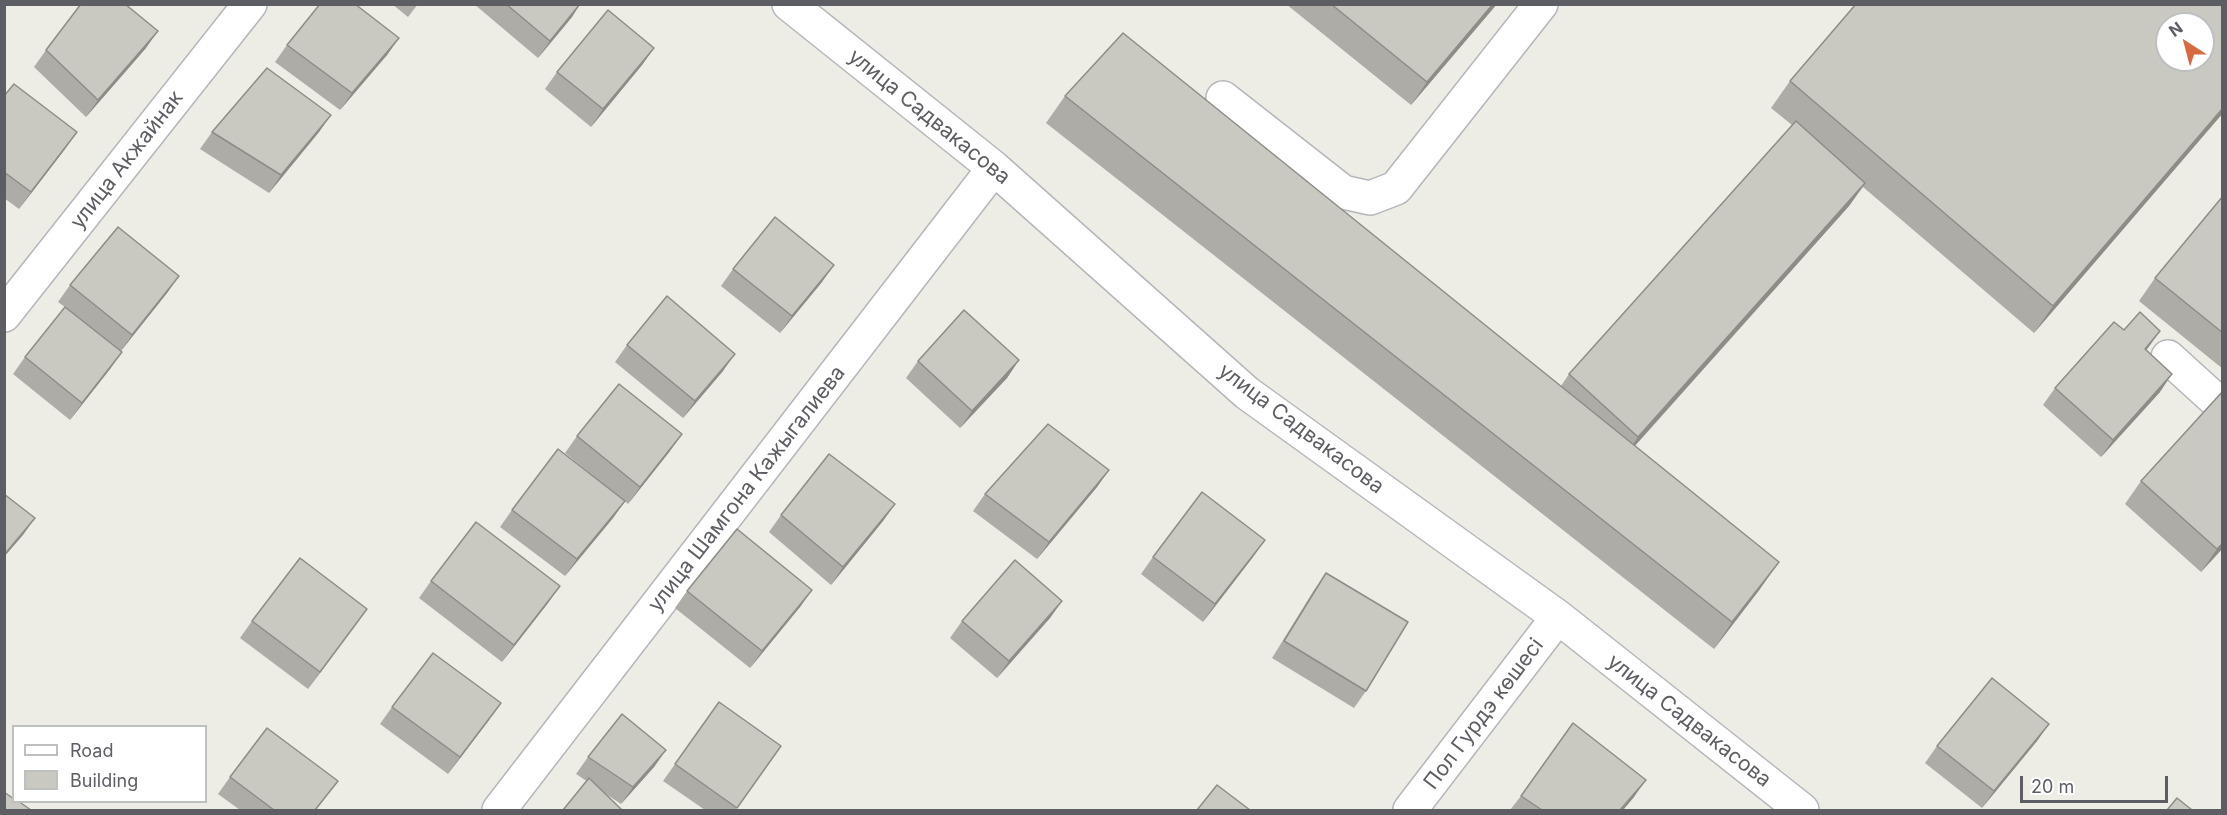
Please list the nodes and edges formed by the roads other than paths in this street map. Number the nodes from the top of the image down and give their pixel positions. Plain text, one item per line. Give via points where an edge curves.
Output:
1 (250, 4) edge
2 (789, 4) edge
3 (1541, 4) edge
4 (1223, 98) dead end
5 (994, 168) junction
6 (4, 315) edge
7 (2168, 357) dead end
8 (2223, 406) edge
9 (1558, 616) junction
10 (500, 810) edge
11 (1410, 810) edge
12 (1802, 810) edge

1 - 6 street, улица Акжайнак
2 - 5 street, улица Садвакасова
3 - 4 street via 1396,188 1370,198 1343,192
5 - 9 street, улица Садвакасова via 1247,393
5 - 10 street, улица Шамгона Кажыгалиева
7 - 8 street
9 - 11 street, Пол Гурдэ көшесі
9 - 12 street, улица Садвакасова

